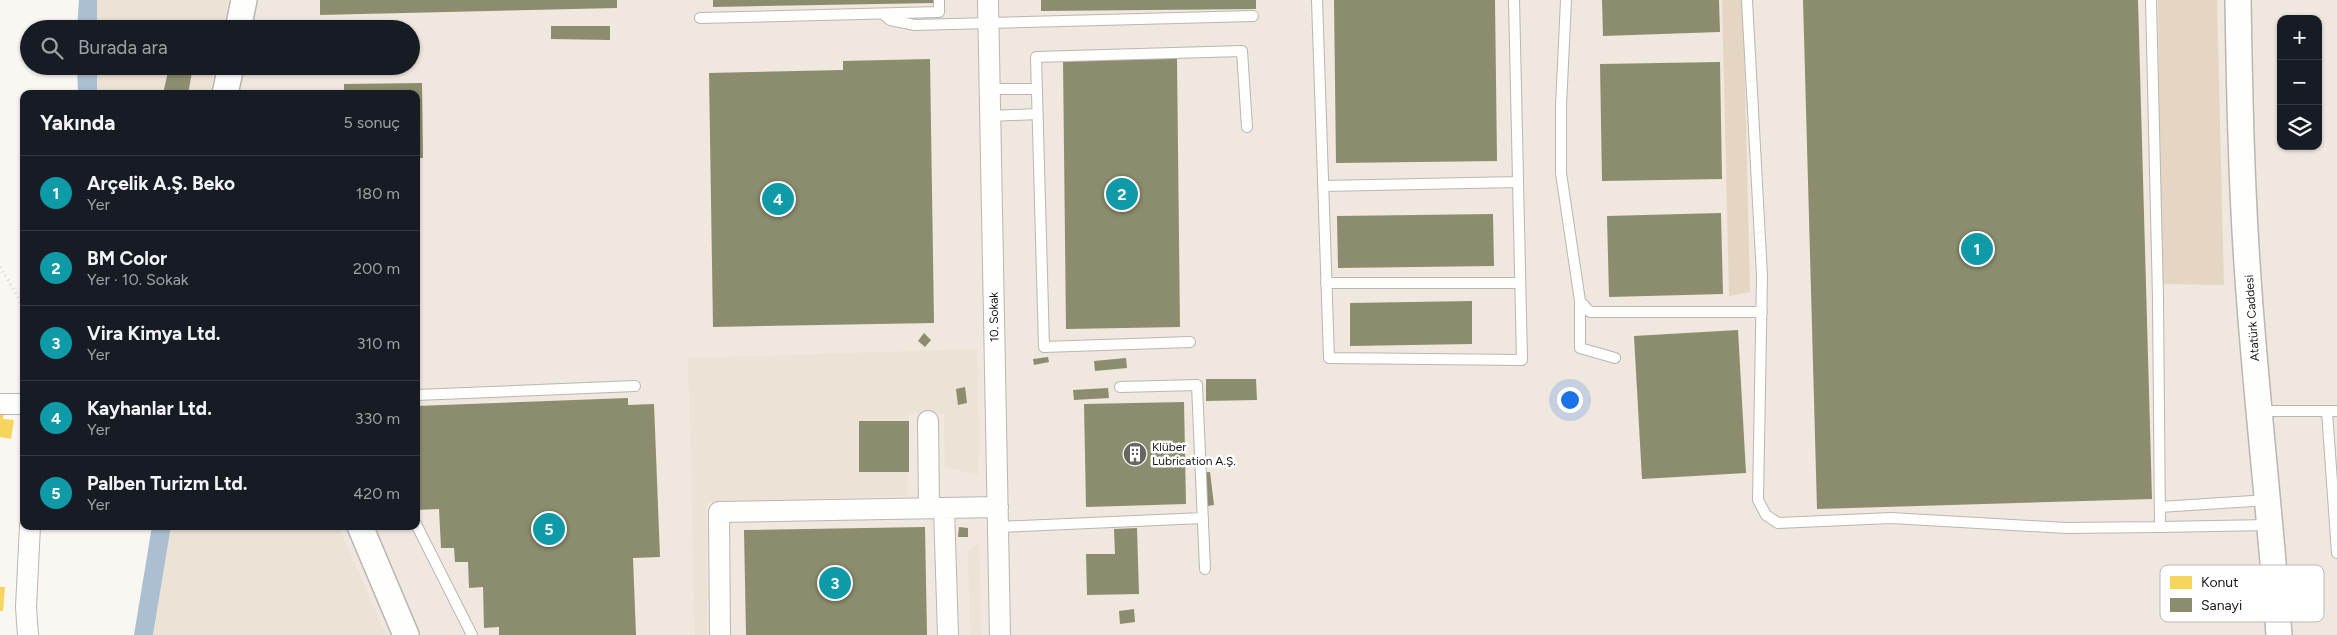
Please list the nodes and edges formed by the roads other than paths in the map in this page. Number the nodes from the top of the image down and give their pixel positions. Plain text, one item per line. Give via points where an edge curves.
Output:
1 (244, 0) edge
2 (939, 0) edge
3 (988, 0) edge
4 (1317, 0) edge
5 (1514, 0) edge
6 (1566, 0) edge
7 (1747, 0) edge
8 (2151, 0) edge
9 (2238, 0) edge
10 (883, 14) junction
11 (1252, 16) dead end
12 (700, 18) dead end
13 (240, 20) edge
14 (989, 23) junction
15 (229, 75) edge
16 (990, 89) junction
17 (1037, 89) junction
18 (226, 90) edge
19 (1038, 114) junction
20 (990, 116) junction
21 (1247, 128) dead end
22 (1518, 182) junction
23 (1323, 186) junction
24 (1326, 283) junction
25 (1520, 283) junction
26 (1580, 301) junction
27 (1762, 312) junction
28 (1190, 342) dead end
29 (1614, 358) dead end
30 (635, 386) dead end
31 (1120, 387) dead end
32 (420, 395) edge
33 (0, 404) edge
34 (20, 404) edge
35 (2332, 411) edge
36 (2258, 412) junction
37 (928, 421) dead end
38 (2269, 500) junction
39 (998, 507) junction
40 (2160, 507) junction
41 (936, 508) junction
42 (2336, 517) edge
43 (1203, 518) junction
44 (2271, 525) junction
45 (998, 527) junction
46 (2160, 527) junction
47 (30, 530) edge
48 (362, 530) edge
49 (419, 530) edge
50 (2337, 553) edge
51 (2274, 565) edge
52 (1205, 569) dead end
53 (2278, 622) edge
54 (28, 635) edge
55 (406, 635) edge
56 (472, 635) edge
57 (720, 635) edge
58 (948, 635) edge
59 (1000, 635) edge
60 (2279, 635) edge

1 - 13 street
2 - 10 lane via 939,12
3 - 14 street, 10. Sokak
4 - 23 lane
5 - 22 lane
6 - 26 lane via 1561,173
7 - 27 lane
8 - 40 lane
9 - 36 street, Atatürk Caddesi via 2243,190
10 - 12 lane
10 - 14 lane via 890,20 915,25
11 - 14 lane
14 - 16 street, 10. Sokak
15 - 18 street
16 - 17 lane
16 - 20 street, 10. Sokak
17 - 19 lane
17 - 21 lane via 1036,57 1242,51
19 - 20 lane
19 - 28 lane via 1044,347
20 - 39 street, 10. Sokak
22 - 23 lane
22 - 25 lane
23 - 24 lane
24 - 25 lane
24 - 25 lane via 1329,358 1522,360
26 - 27 lane via 1590,312
26 - 29 lane via 1580,348
27 - 46 lane via 1758,500 1766,515 1778,522 1891,518 2066,528
30 - 32 lane
31 - 43 lane via 1197,385
33 - 34 street
35 - 36 lane
35 - 42 lane
36 - 38 street, Atatürk Caddesi
37 - 41 street
38 - 40 lane
38 - 44 street, Atatürk Caddesi
39 - 41 street
39 - 45 street, 10. Sokak
40 - 46 lane
41 - 57 street via 719,512
41 - 58 street
42 - 50 lane
43 - 45 lane
43 - 52 lane
44 - 46 lane
44 - 51 street, Atatürk Caddesi
45 - 59 street, 10. Sokak
47 - 54 street
48 - 55 street
49 - 56 lane
53 - 60 street, Atatürk Caddesi

